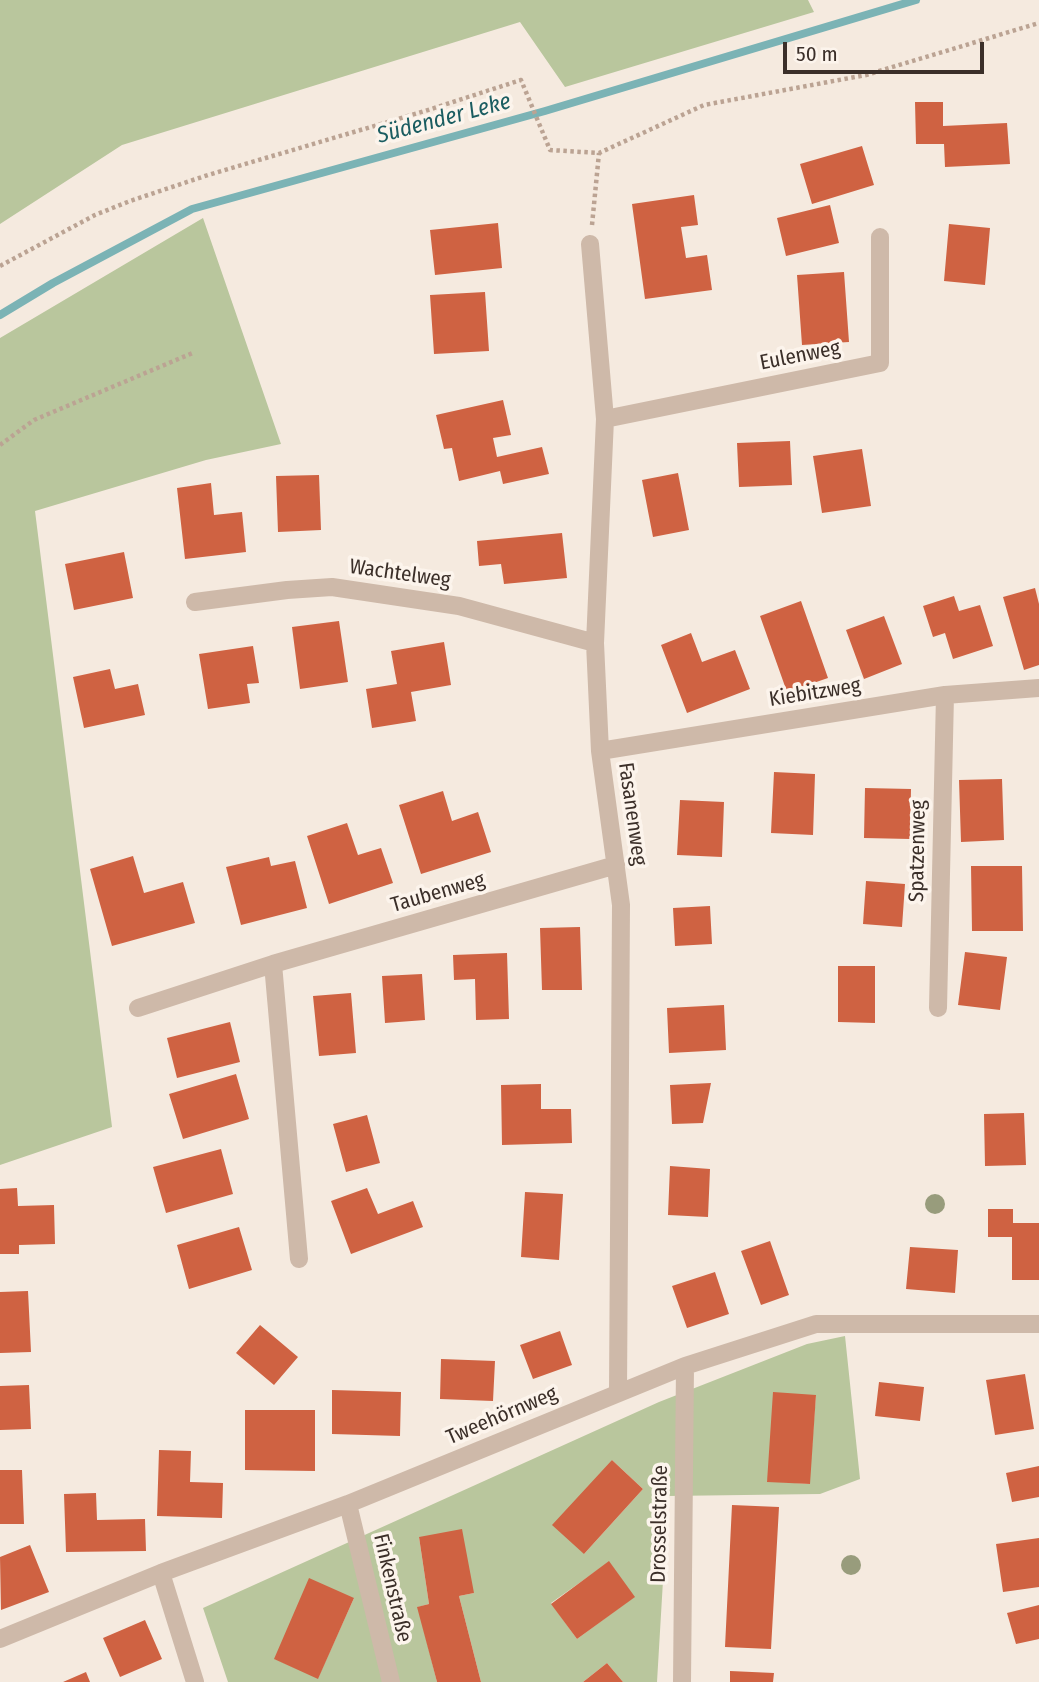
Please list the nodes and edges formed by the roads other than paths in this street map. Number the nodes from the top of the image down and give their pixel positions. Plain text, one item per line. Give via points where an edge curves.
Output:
1 (880, 237) dead end
2 (590, 244) road end
3 (606, 419) junction
4 (195, 602) dead end
5 (594, 643) junction
6 (1039, 688) edge
7 (945, 695) junction
8 (600, 751) junction
9 (616, 865) junction
10 (272, 964) junction
11 (138, 1008) dead end
12 (938, 1008) dead end
13 (299, 1259) dead end
14 (1039, 1324) edge
15 (685, 1366) junction
16 (618, 1392) junction
17 (348, 1504) junction
18 (161, 1573) junction
19 (0, 1639) edge
20 (195, 1682) edge
21 (391, 1682) edge
22 (682, 1682) edge

1 - 3 street, Eulenweg via 880,363
2 - 3 street, Fasanenweg
3 - 5 street, Fasanenweg
4 - 5 street, Wachtelweg via 332,587 459,606
5 - 8 street, Fasanenweg
6 - 7 street, Kiebitzweg
7 - 8 street, Kiebitzweg
7 - 12 street, Spatzenweg
8 - 9 street, Fasanenweg
9 - 10 street, Taubenweg
9 - 16 street, Fasanenweg via 621,905
10 - 11 street, Taubenweg
10 - 13 street
14 - 15 street, Tweehörnweg via 816,1324
15 - 16 street, Tweehörnweg
15 - 22 street, Drosselstraße
16 - 17 street, Tweehörnweg
17 - 18 street, Tweehörnweg
17 - 21 street, Finkenstraße
18 - 19 street, Tweehörnweg
18 - 20 street

